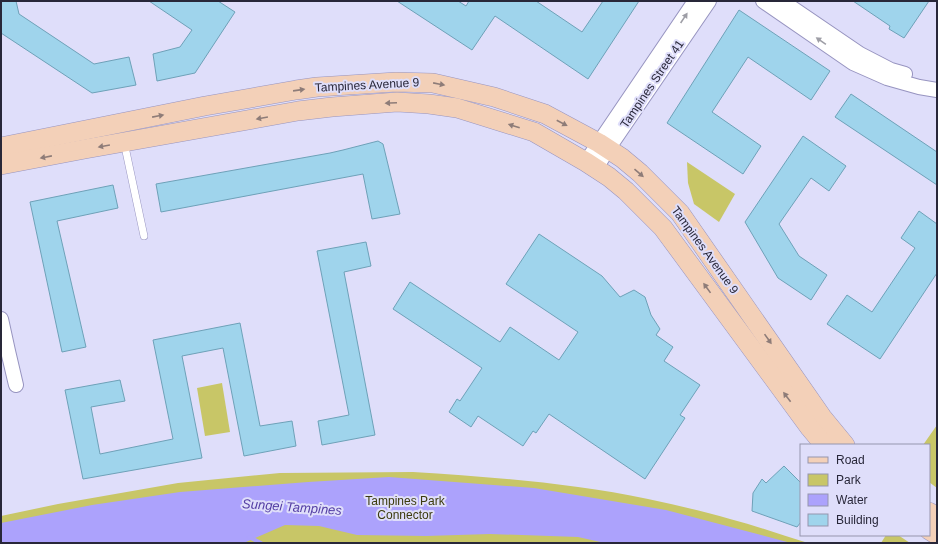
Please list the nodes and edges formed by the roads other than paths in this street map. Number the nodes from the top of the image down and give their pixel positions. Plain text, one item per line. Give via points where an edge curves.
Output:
1 (695, 1) edge
2 (709, 1) edge
3 (763, 1) edge
4 (782, 1) edge
5 (937, 80) edge
6 (921, 83) junction
7 (937, 90) edge
8 (122, 133) junction
9 (604, 146) junction
10 (1, 147) edge
11 (591, 165) junction
12 (1, 166) edge
13 (144, 236) dead end
14 (1, 319) edge
15 (16, 385) dead end
16 (823, 444) edge
17 (843, 444) edge

9 -> 1 street, Tampines Street 41
2 - 9 street, Tampines Street 41
6 -> 3 street via 887,78 853,63
4 - 6 street via 860,54
5 - 6 street
6 - 7 street
8 -> 9 main road, Tampines Avenue 9 via 205,106 310,88 396,82 433,83 494,97 544,114
8 - 10 main road, Tampines Avenue 9
11 -> 8 main road, Tampines Avenue 9 via 534,132 457,108 429,104 397,102 332,107
8 -> 12 main road, Tampines Avenue 9
8 - 13 lane
9 - 11 street, Tampines Street 41
9 -> 17 main road, Tampines Avenue 9 via 640,173 680,213
16 -> 11 main road, Tampines Avenue 9 via 663,228 626,191
14 - 15 street

